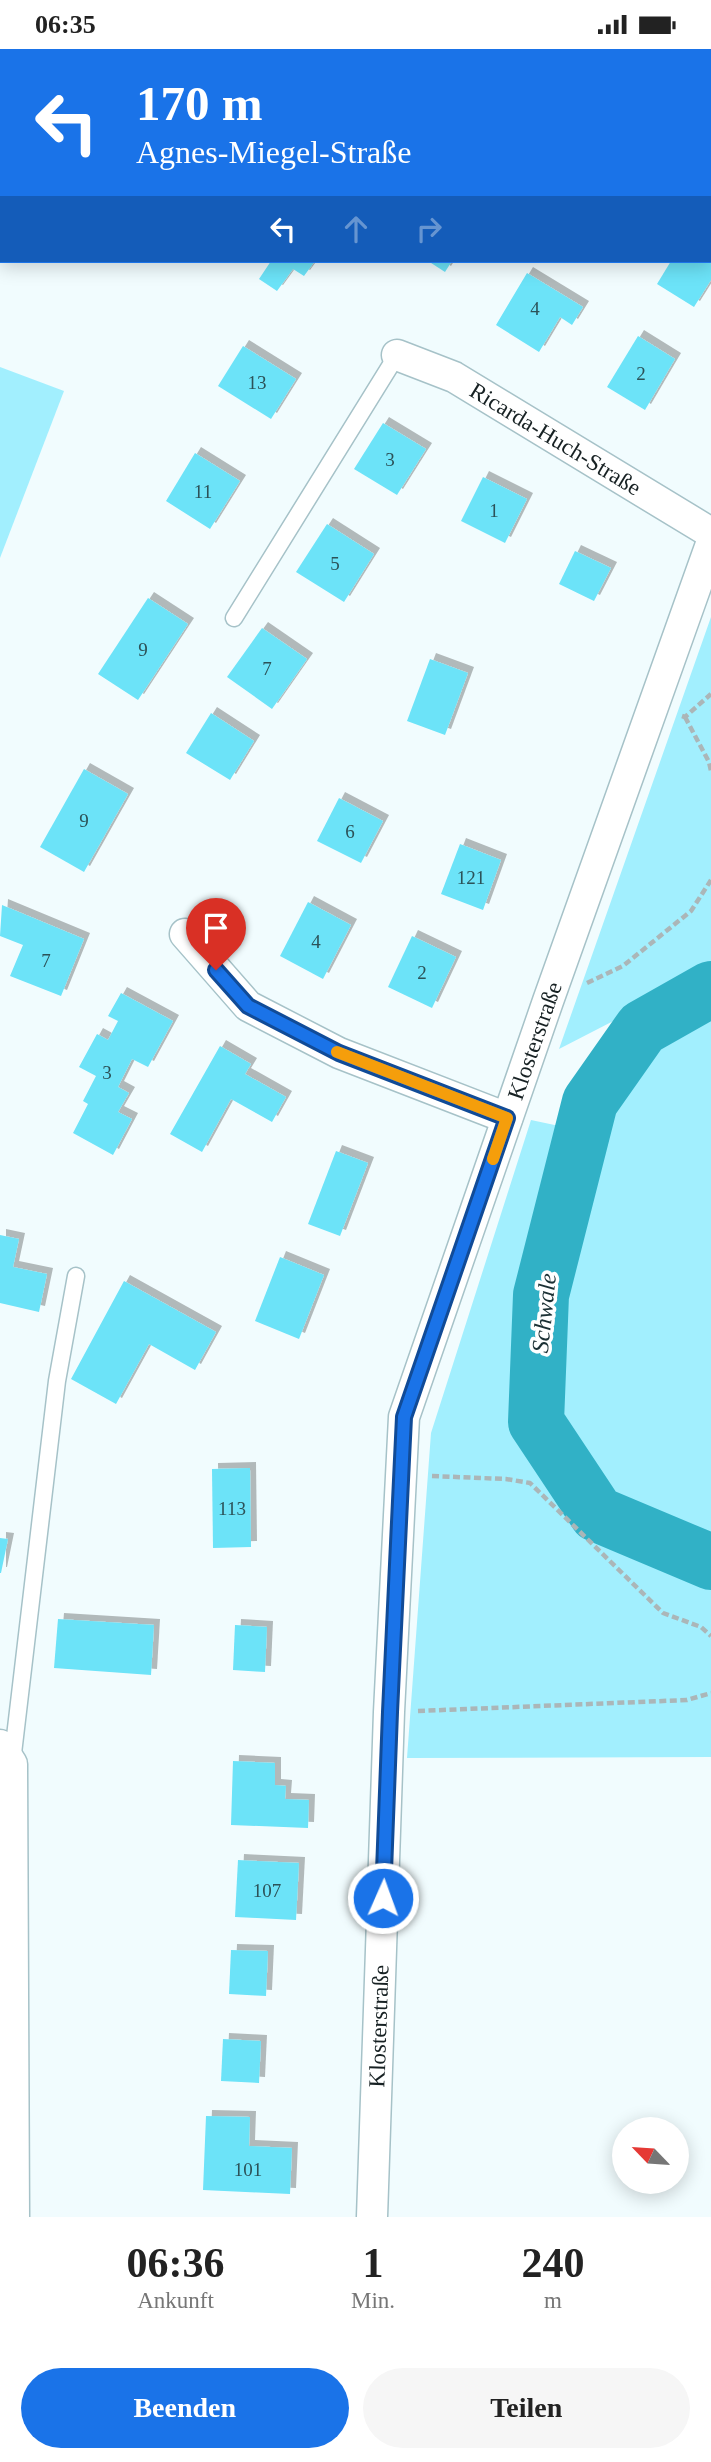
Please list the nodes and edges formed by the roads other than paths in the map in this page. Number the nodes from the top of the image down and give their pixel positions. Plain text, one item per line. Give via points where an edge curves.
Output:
1 (397, 355) joint
2 (711, 533) edge
3 (711, 544) edge
4 (233, 618) dead end
5 (185, 933) dead end
6 (507, 1118) junction
7 (76, 1276) dead end
8 (6, 1755) edge
9 (14, 2217) edge
10 (372, 2217) edge

1 - 2 street, Ricarda-Huch-Straße via 454,377
1 - 4 lane
3 - 6 street, Klosterstraße
5 - 6 street via 248,1006 339,1053
6 - 10 street, Klosterstraße via 404,1417
7 - 8 lane via 57,1381
8 - 9 street

